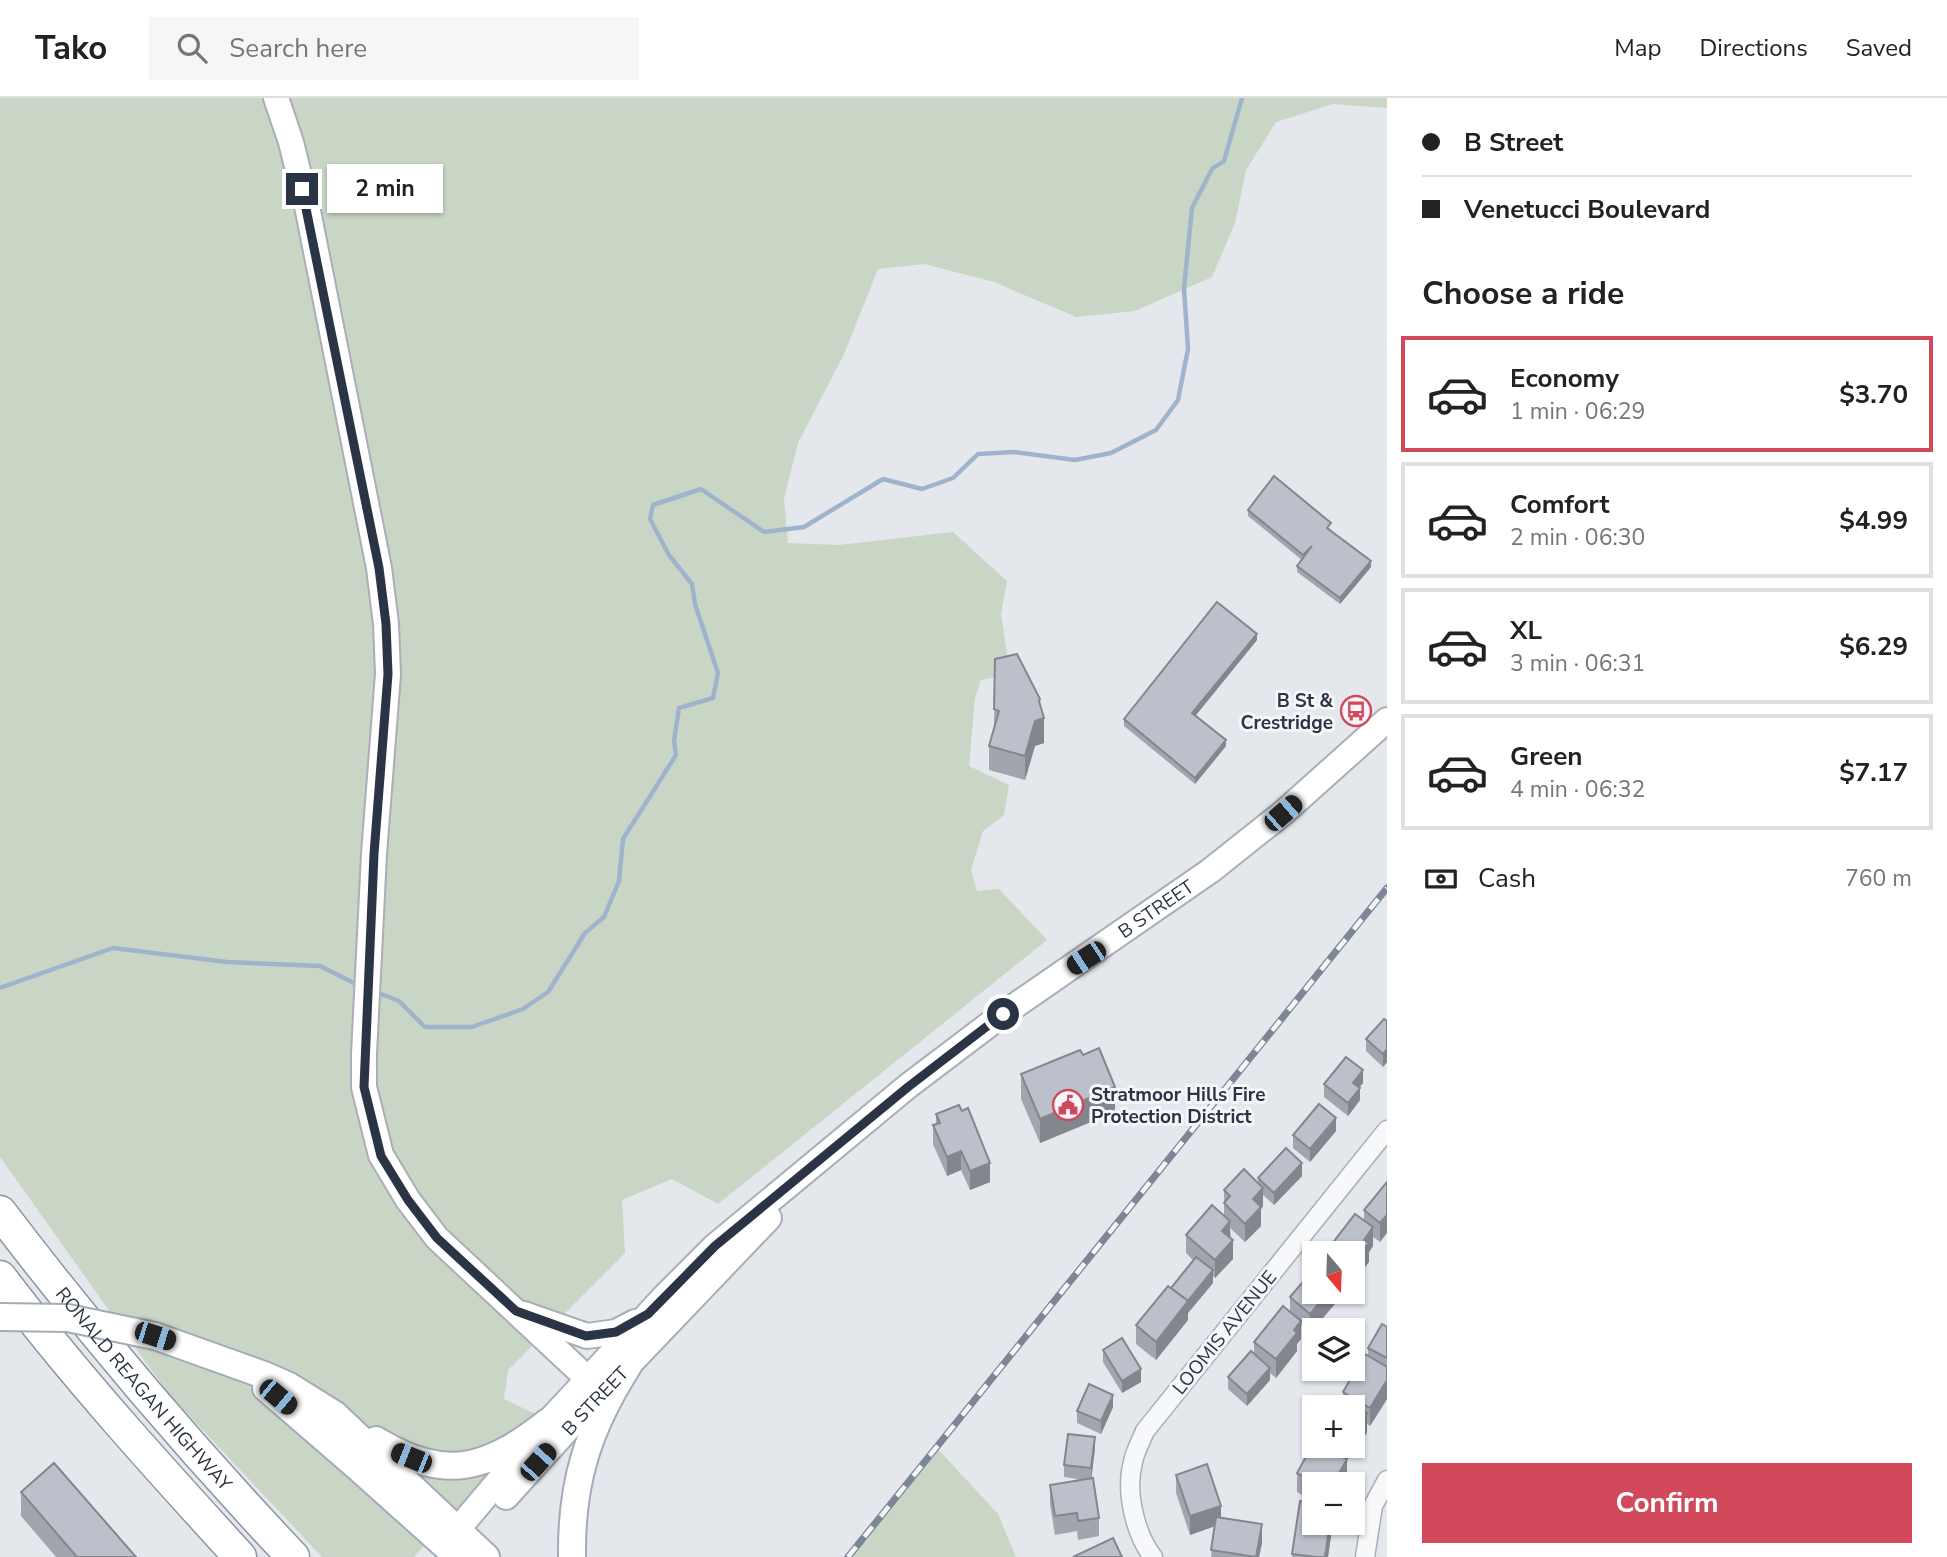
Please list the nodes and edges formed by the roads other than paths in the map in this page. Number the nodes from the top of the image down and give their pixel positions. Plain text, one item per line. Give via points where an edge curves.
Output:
1 (260, 98) edge
2 (276, 98) edge
3 (297, 168) junction
4 (1387, 720) edge
5 (1387, 1130) edge
6 (849, 1135) junction
7 (0, 1213) edge
8 (0, 1276) edge
9 (516, 1311) junction
10 (648, 1314) junction
11 (0, 1317) edge
12 (226, 1362) junction
13 (628, 1366) junction
14 (589, 1379) junction
15 (334, 1414) junction
16 (550, 1421) junction
17 (1387, 1480) edge
18 (464, 1546) edge
19 (240, 1557) edge
20 (293, 1557) edge
21 (572, 1557) edge
22 (1153, 1557) edge
23 (1365, 1557) edge

1 - 3 main road
2 - 3 main road
3 - 9 main road via 379,568 386,624 388,674 364,1087 381,1156 408,1200 437,1238
4 - 6 main road, B STREET via 1210,871 1003,1014
5 - 22 street, LOOMIS AVENUE via 1145,1431 1132,1464 1132,1495 1135,1521
6 - 10 main road, B STREET via 715,1246
6 - 13 main road, B STREET
7 - 20 highway, RONALD REAGAN HIGHWAY via 120,1363
8 - 19 highway, RONALD REAGAN HIGHWAY via 144,1451
9 - 10 main road via 586,1336 616,1332
9 - 14 main road
10 - 14 main road, B STREET
11 - 12 main road, bridge via 68,1318 155,1336
12 - 15 main road via 289,1386
12 - 18 main road via 278,1397
13 - 18 main road, B STREET
13 - 21 main road via 597,1419 580,1467
14 - 16 main road, B STREET
15 - 16 main road via 392,1450 446,1466 494,1458
15 - 18 main road
16 - 18 main road, B STREET
17 - 23 street via 1373,1506

